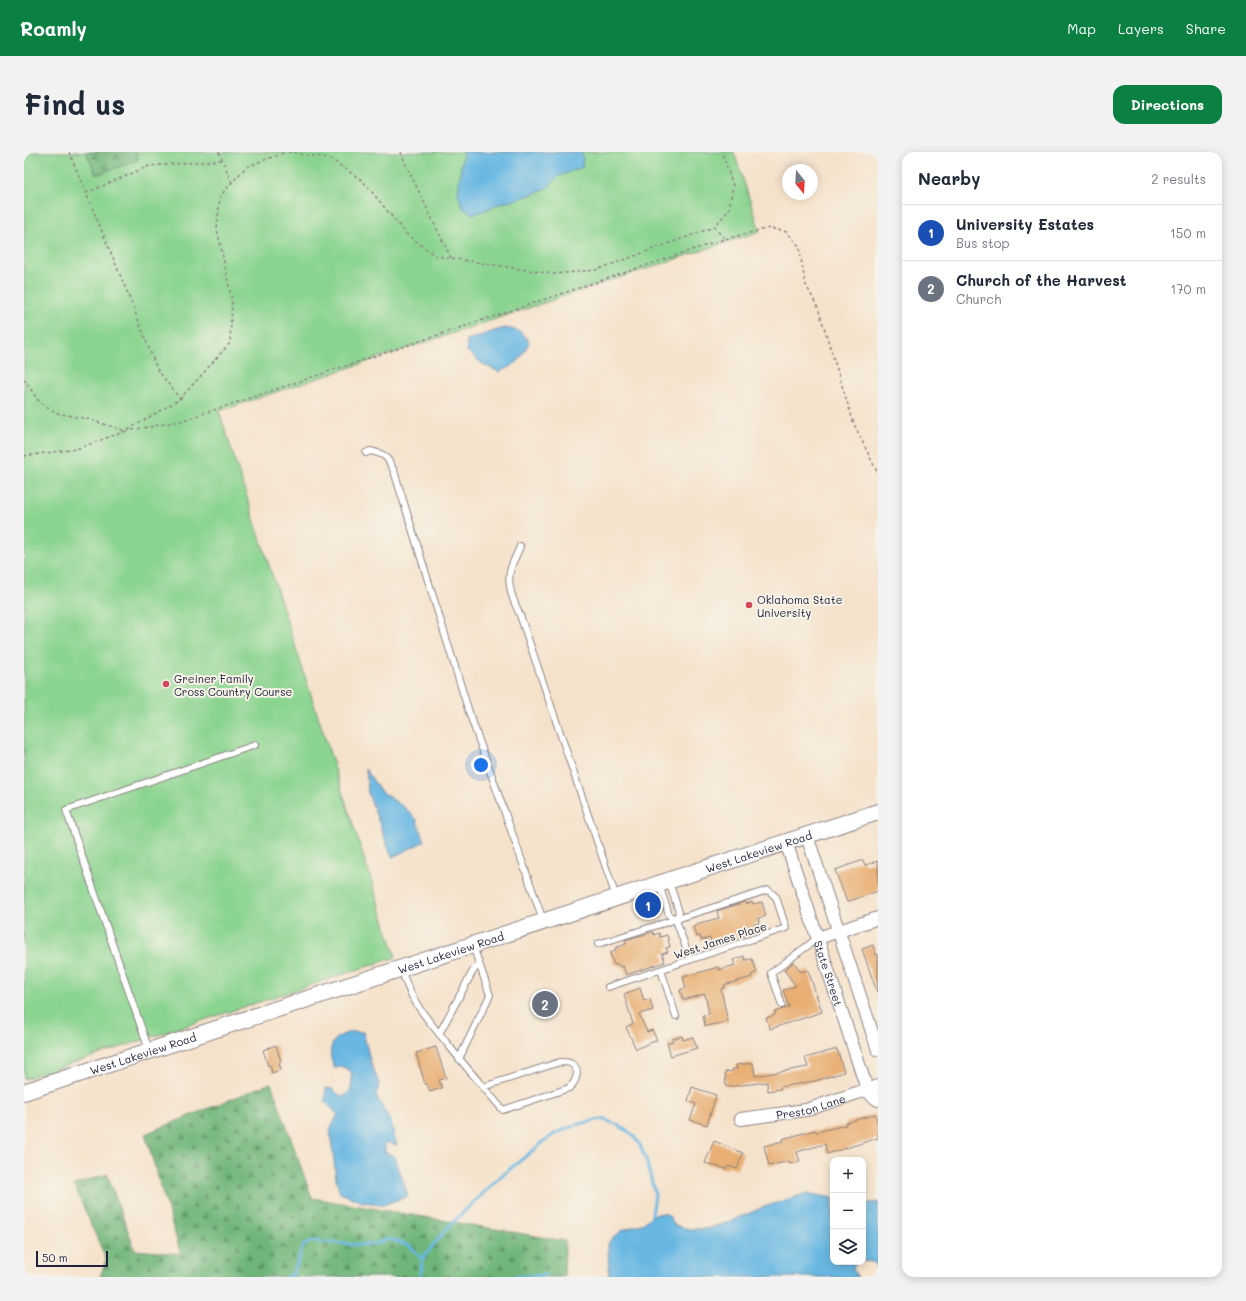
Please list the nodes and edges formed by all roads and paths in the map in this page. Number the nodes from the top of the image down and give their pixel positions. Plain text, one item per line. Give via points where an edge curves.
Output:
1 (27, 152) edge
2 (69, 152) edge
3 (219, 152) edge
4 (287, 152) edge
5 (401, 152) edge
6 (722, 152) edge
7 (24, 155) edge
8 (222, 160) junction
9 (232, 183) junction
10 (86, 193) junction
11 (714, 227) junction
12 (724, 239) junction
13 (451, 258) junction
14 (24, 379) edge
15 (180, 399) junction
16 (126, 431) junction
17 (366, 453) dead end
18 (24, 456) edge
19 (878, 474) edge
20 (520, 546) dead end
21 (255, 745) dead end
22 (878, 812) edge
23 (807, 836) junction
24 (786, 842) junction
25 (663, 883) junction
26 (616, 898) junction
27 (878, 918) edge
28 (676, 920) junction
29 (544, 922) junction
30 (839, 931) junction
31 (818, 938) junction
32 (598, 944) dead end
33 (472, 945) junction
34 (690, 960) junction
35 (479, 964) junction
36 (401, 968) junction
37 (661, 970) junction
38 (608, 987) dead end
39 (782, 1005) dead end
40 (676, 1016) dead end
41 (439, 1034) junction
42 (149, 1050) junction
43 (878, 1050) edge
44 (459, 1058) junction
45 (483, 1087) junction
46 (873, 1088) edge
47 (24, 1092) edge
48 (878, 1100) edge
49 (741, 1119) dead end

1 - 7 path
2 - 10 path
3 - 8 path
4 - 9 path via 246,167
4 - 13 path via 329,158 363,181 406,234 436,256
5 - 13 path
6 - 11 path via 733,186 728,210
8 - 9 path
8 - 10 path via 149,166
9 - 15 path via 220,196 217,228 232,301 230,344
10 - 15 path via 157,369
11 - 12 path
11 - 13 path via 596,270 554,274
12 - 16 path via 181,421
12 - 19 path via 769,228 787,232 799,246 805,283 818,308 854,424
14 - 16 path via 38,400 56,413 88,419
15 - 16 path
16 - 18 path via 76,449
17 - 29 lane via 370,450 381,453 394,471 469,712
20 - 26 lane via 510,571 512,597
21 - 42 lane via 66,810
22 - 23 main road, West Lakeview Road
23 - 24 main road, West Lakeview Road
23 - 30 street, State Street
24 - 25 main road, West Lakeview Road
24 - 31 street, State Street
25 - 26 main road, West Lakeview Road
25 - 28 lane via 669,915
25 - 28 lane via 679,912
26 - 29 main road, West Lakeview Road
27 - 30 street
28 - 32 lane
28 - 34 lane
28 - 34 lane, West James Place via 768,890 776,897 786,928
29 - 33 main road, West Lakeview Road
30 - 31 street
30 - 43 street, State Street
31 - 39 lane via 771,972
31 - 46 street, State Street
33 - 35 lane
33 - 36 main road, West Lakeview Road
34 - 37 lane, West James Place
35 - 41 lane
35 - 44 lane via 490,994
36 - 41 lane via 415,1002
36 - 42 main road, West Lakeview Road
37 - 38 lane, West James Place
37 - 40 lane
41 - 44 lane
42 - 47 main road, West Lakeview Road
44 - 45 lane
45 - 45 lane via 503,1110 569,1088 576,1082 577,1074 575,1067 560,1062
46 - 48 street, State Street via 872,1096
46 - 49 street, Preston Lane via 806,1110

